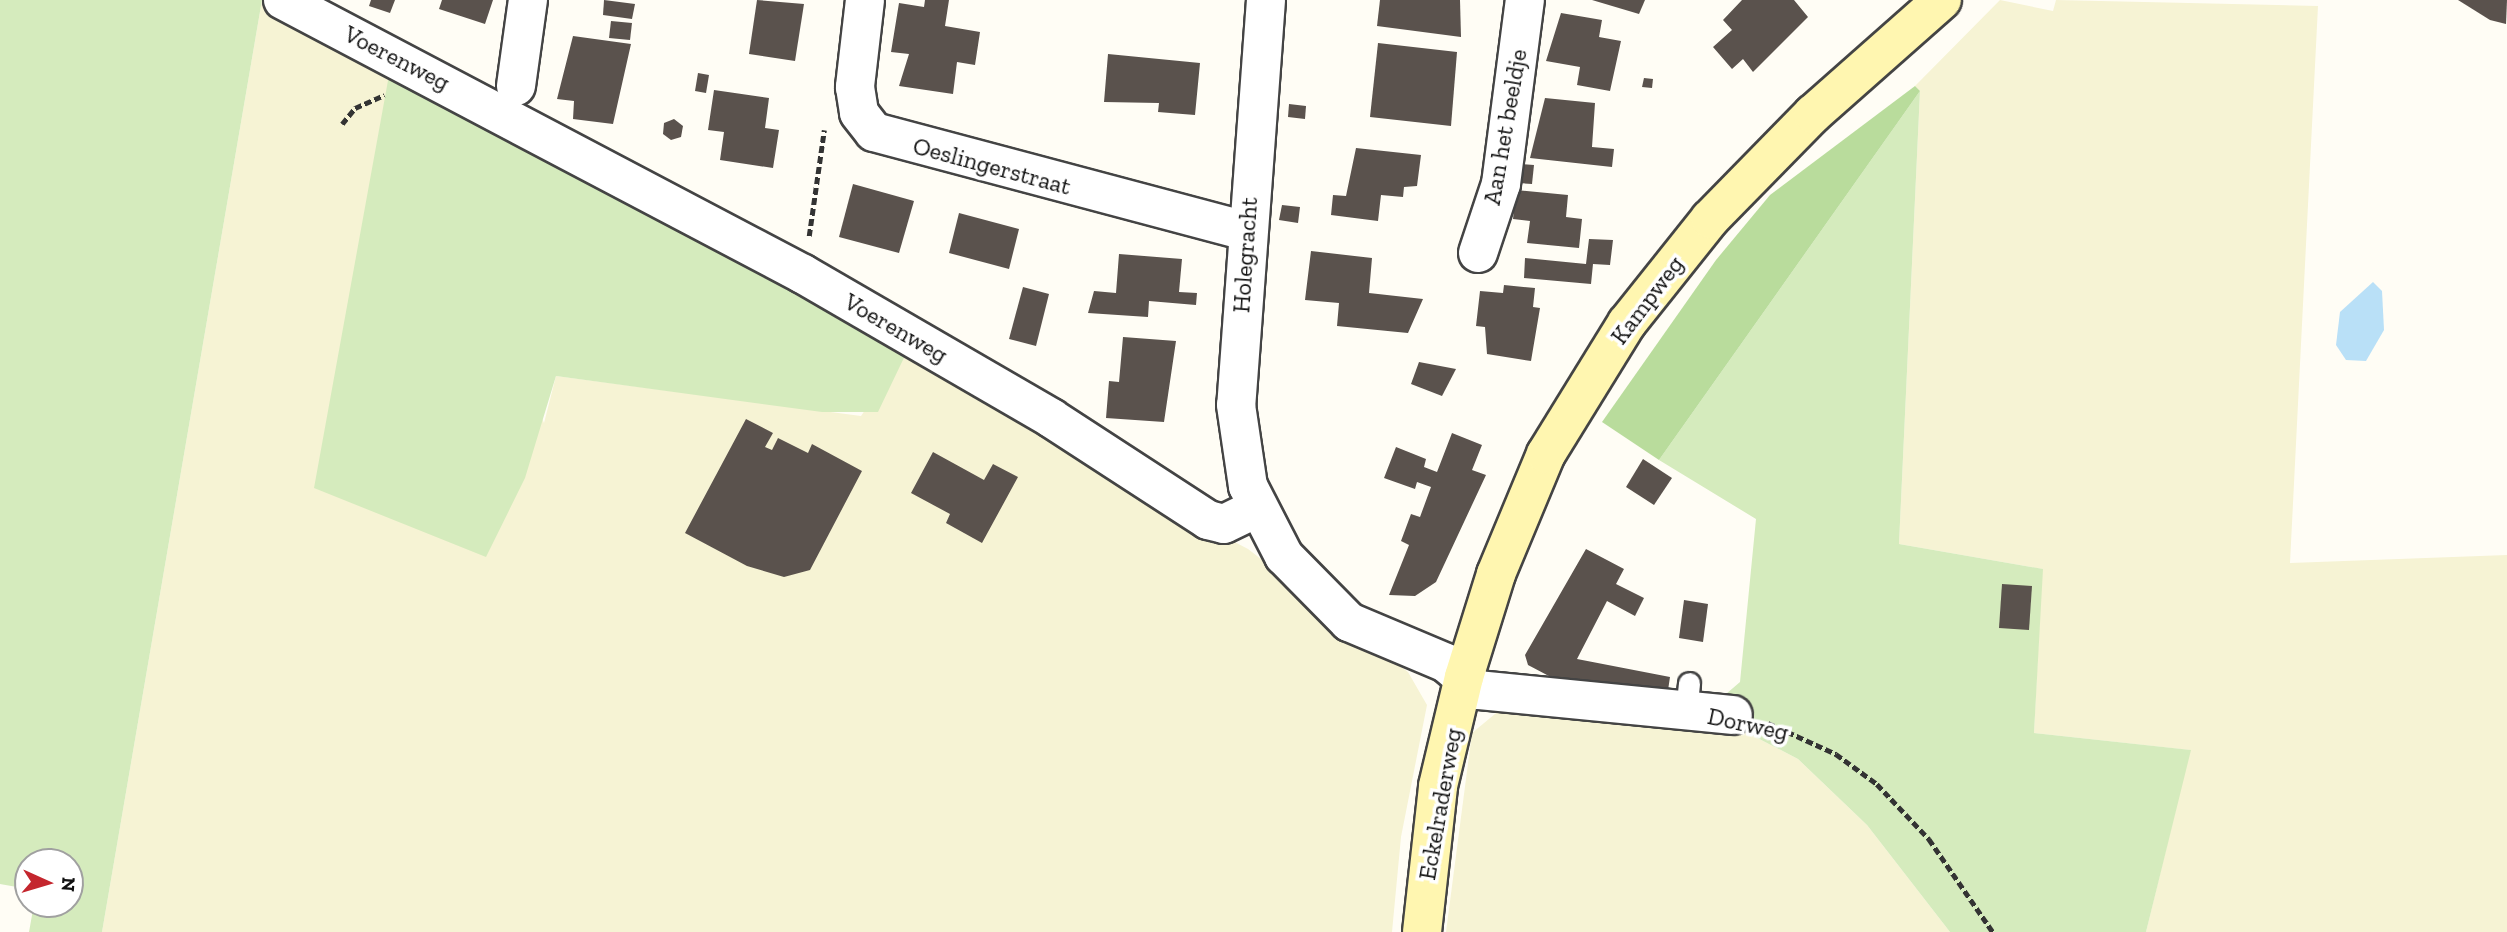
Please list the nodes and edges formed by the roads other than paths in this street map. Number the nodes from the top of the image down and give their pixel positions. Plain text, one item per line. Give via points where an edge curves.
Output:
1 (283, 0) edge
2 (528, 0) edge
3 (865, 0) edge
4 (1266, 0) edge
5 (1525, 0) edge
6 (1942, 0) edge
7 (516, 86) dead end
8 (1245, 230) junction
9 (1479, 253) dead end
10 (1255, 509) junction
11 (1464, 677) junction
12 (1733, 715) road end
13 (1422, 932) edge

1 - 10 street, Voerenweg via 803,274 1051,418 1208,520 1224,524
2 - 7 street
3 - 8 street, Oeslingerstraat via 855,87 859,113 874,132
4 - 8 street, Holegracht
5 - 9 street, Aan het beeldje via 1501,184
6 - 11 main road, Kampweg via 1760,165 1627,323 1520,508
8 - 10 street, Holegracht via 1236,405
10 - 11 street via 1290,564 1335,612
11 - 12 street, Dorweg via 1478,690 1521,699 1688,697
11 - 13 main road, Eckelraderweg via 1438,786

